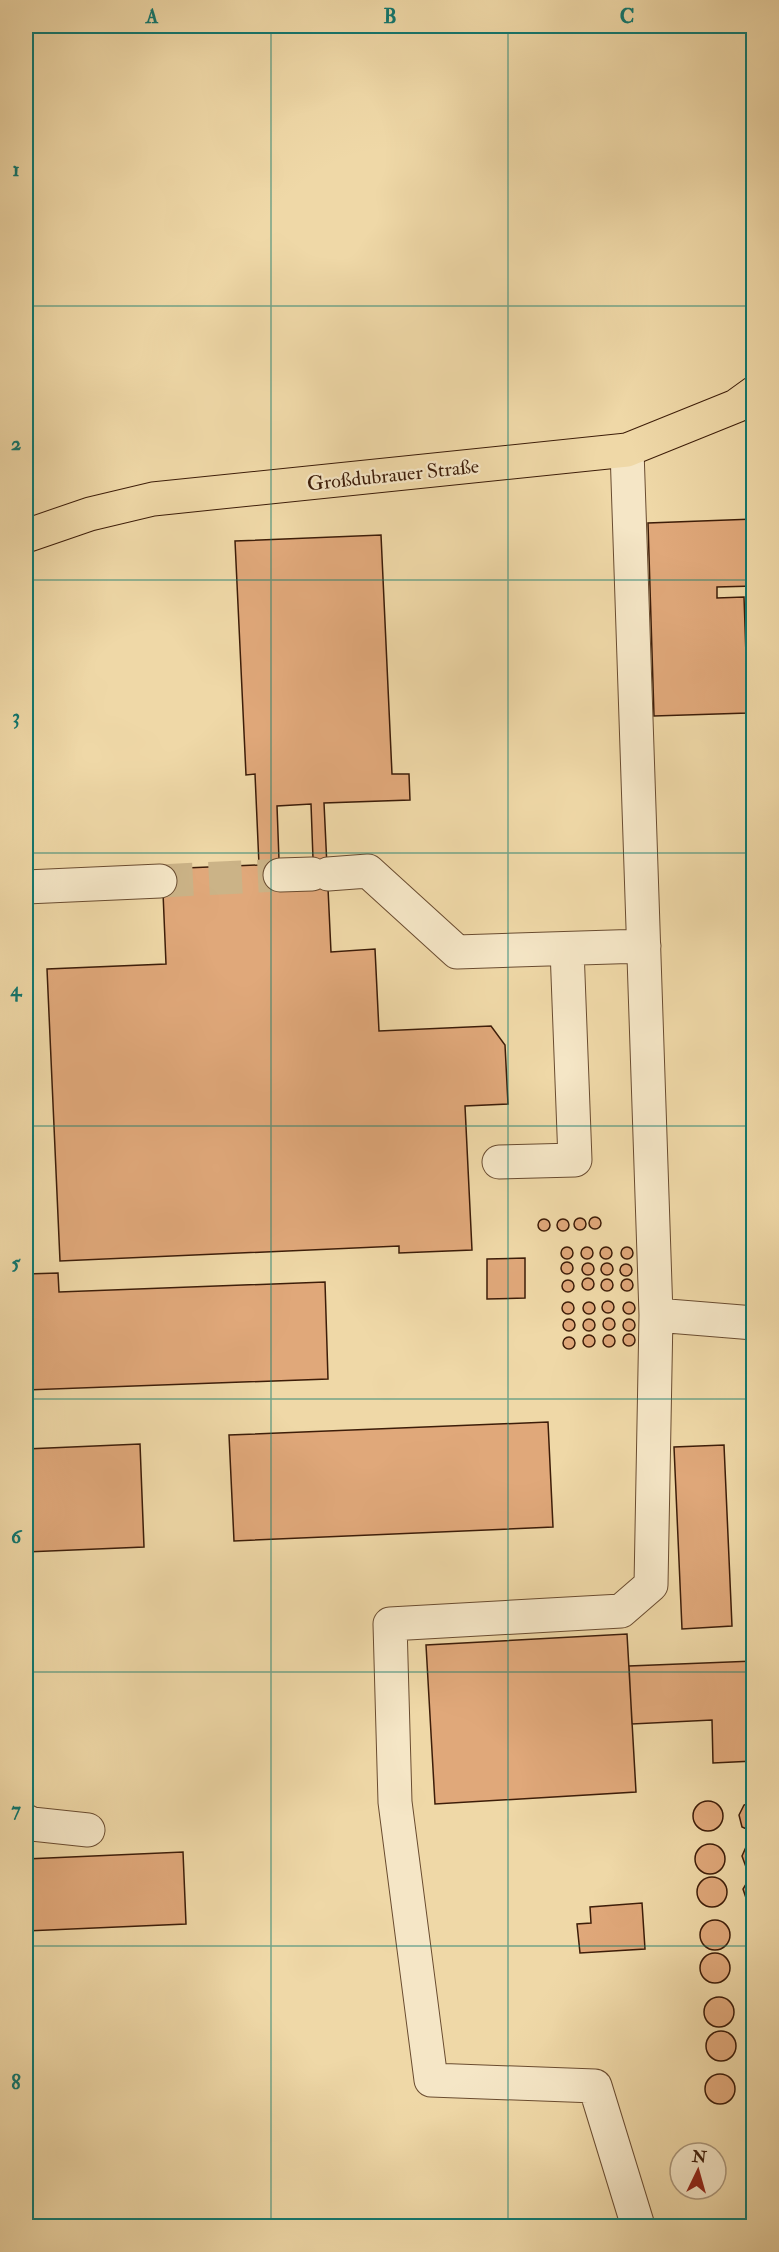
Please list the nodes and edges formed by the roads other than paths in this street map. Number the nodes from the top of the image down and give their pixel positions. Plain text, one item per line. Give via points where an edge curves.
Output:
1 (753, 393) edge
2 (627, 450) junction
3 (26, 536) edge
4 (307, 874) tunnel mouth
5 (160, 881) tunnel mouth
6 (26, 887) edge
7 (644, 946) junction
8 (567, 950) junction
9 (500, 1162) dead end
10 (656, 1315) junction
11 (753, 1323) edge
12 (26, 1821) edge
13 (88, 1830) dead end
14 (638, 2226) edge

1 - 2 main road, Großdubrauer Straße via 736,406
2 - 3 main road, Großdubrauer Straße via 153,499 90,514
2 - 7 lane
4 - 8 lane via 368,871 457,952
5 - 6 lane
7 - 8 lane
7 - 10 lane
8 - 9 lane via 575,1160
10 - 11 lane
10 - 14 lane via 651,1585 621,1611 390,1624 395,1802 431,2080 595,2086
12 - 13 lane

